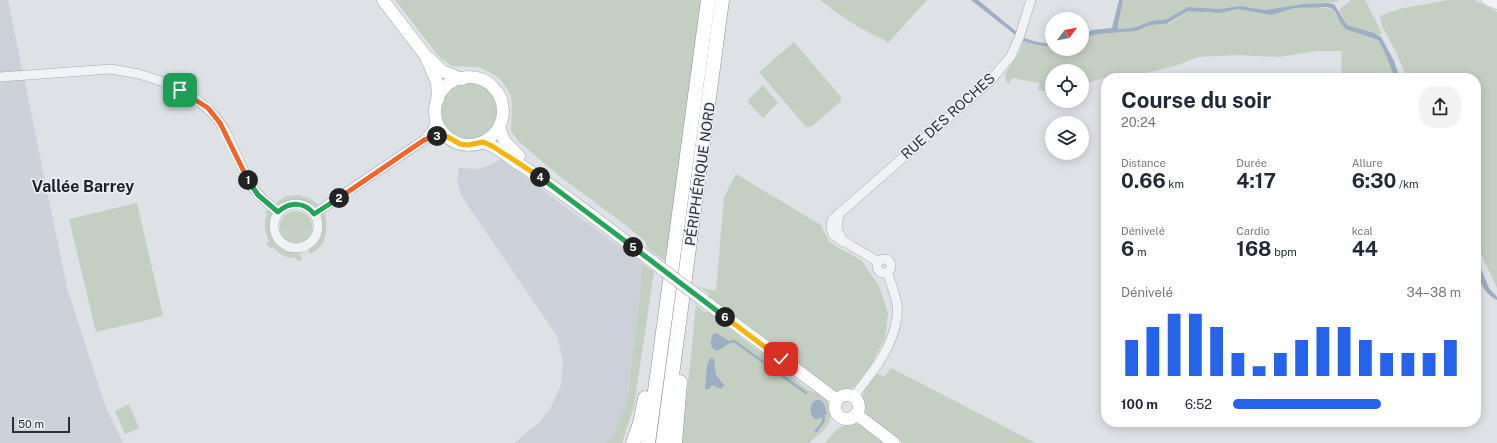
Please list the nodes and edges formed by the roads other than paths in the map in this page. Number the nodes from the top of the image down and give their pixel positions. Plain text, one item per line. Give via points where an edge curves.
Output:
1 (383, 0) edge
2 (708, 0) edge
3 (722, 0) edge
4 (1031, 0) edge
5 (1486, 0) edge
6 (1497, 5) edge
7 (425, 55) junction
8 (0, 77) edge
9 (462, 79) junction
10 (438, 100) junction
11 (436, 119) junction
12 (499, 128) junction
13 (446, 136) junction
14 (424, 140) junction
15 (483, 142) junction
16 (537, 174) junction
17 (278, 212) junction
18 (314, 214) junction
19 (661, 347) junction
20 (676, 348) junction
21 (853, 397) junction
22 (837, 400) junction
23 (856, 414) junction
24 (634, 443) edge
25 (648, 443) edge
26 (663, 443) edge
27 (675, 443) edge
28 (894, 443) edge

1 - 7 main road
2 - 19 highway, PÉRIPHÉRIQUE NORD
3 - 20 highway, PÉRIPHÉRIQUE NORD
4 - 21 street, RUE DES ROCHES via 1011,56 990,81 832,220 833,235 879,262 883,259 889,261 891,267 887,272 898,306 895,327 884,354
5 - 6 street
7 - 9 main road via 442,71
7 - 10 main road via 437,82
8 - 17 street via 111,69 139,74 170,84 199,101 215,116 251,186
9 - 10 main road via 445,88
9 - 12 main road via 480,80 498,94 503,108
10 - 11 main road
11 - 13 main road
11 - 14 street
12 - 15 main road
12 - 16 main road via 505,142
13 - 14 street
13 - 15 main road via 468,145
14 - 18 street
15 - 16 main road via 506,153
16 - 22 main road, bridge
17 - 18 street via 289,205 297,204 305,206
17 - 18 street via 274,222 277,238 286,246 297,248 307,245 316,234 318,224
19 - 24 highway via 652,361
19 - 25 highway, PÉRIPHÉRIQUE NORD
20 - 26 highway
20 - 27 highway via 680,383
21 - 22 main road via 844,395
21 - 23 main road via 858,407
22 - 23 main road via 835,409 840,417 847,419
23 - 28 main road

